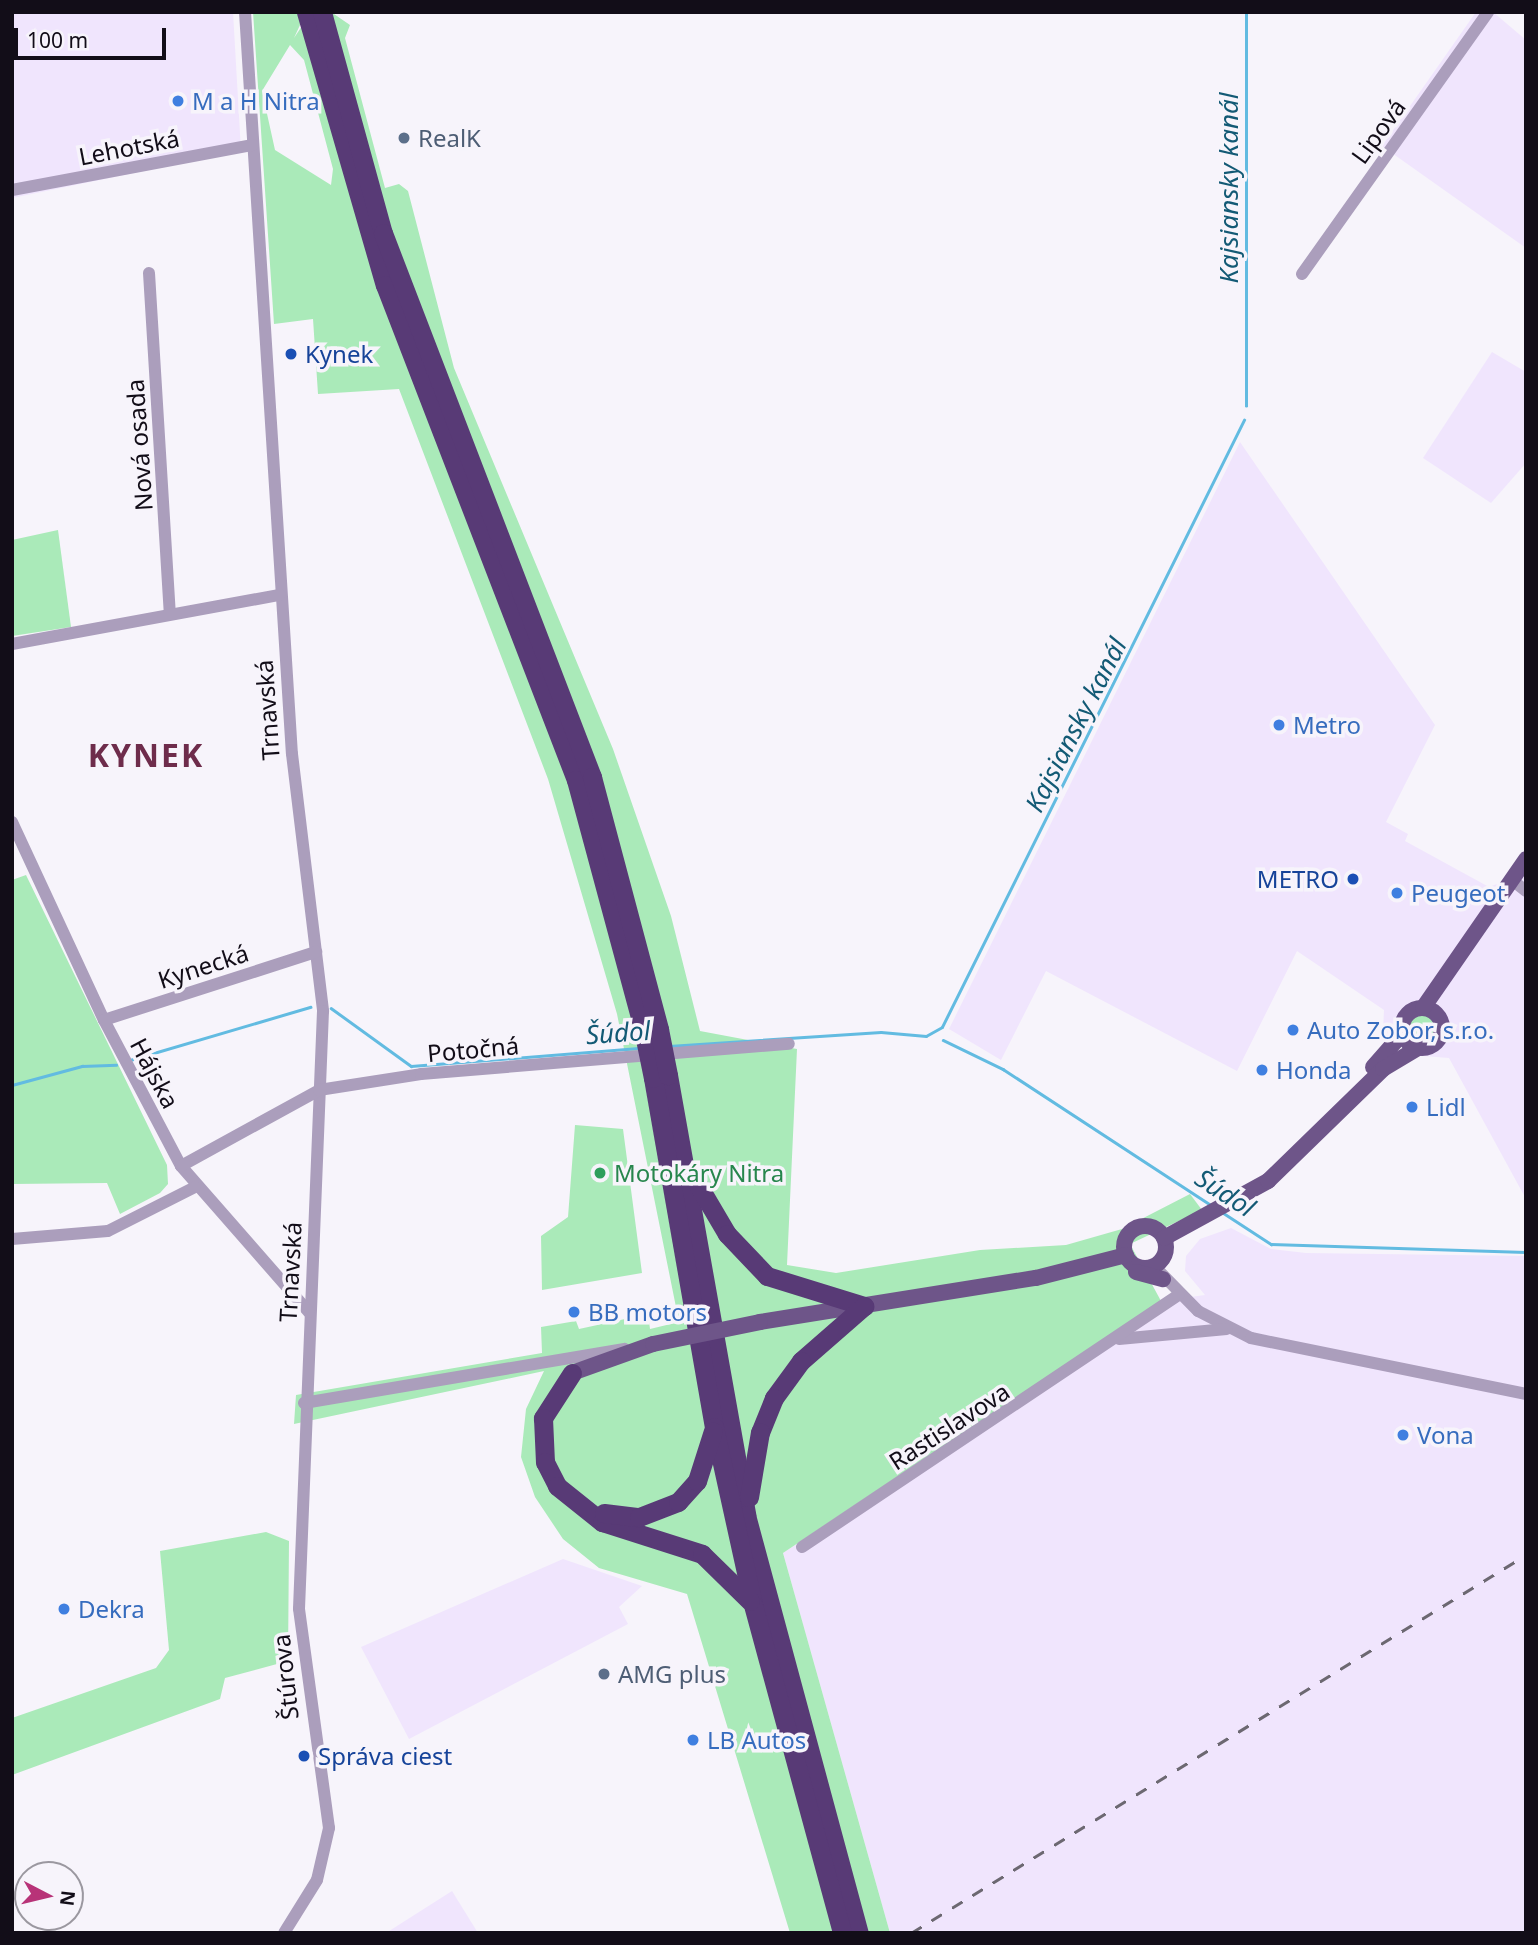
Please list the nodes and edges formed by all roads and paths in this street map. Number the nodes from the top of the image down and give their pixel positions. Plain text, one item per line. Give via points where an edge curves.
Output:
1 (245, 12) edge
2 (306, 12) edge
3 (322, 12) edge
4 (1488, 12) edge
5 (253, 145) junction
6 (12, 190) edge
7 (149, 273) dead end
8 (1302, 274) dead end
9 (280, 595) junction
10 (170, 614) junction
11 (12, 644) edge
12 (12, 822) edge
13 (1526, 859) edge
14 (1511, 878) junction
15 (1526, 891) edge
16 (316, 952) junction
17 (1430, 1011) junction
18 (104, 1020) junction
19 (651, 1029) junction
20 (1402, 1034) junction
21 (789, 1044) dead end
22 (1418, 1048) junction
23 (661, 1076) junction
24 (319, 1090) junction
25 (686, 1164) junction
26 (181, 1166) junction
27 (195, 1187) junction
28 (1227, 1206) junction
29 (1164, 1238) junction
30 (12, 1239) edge
31 (1126, 1255) junction
32 (1104, 1262) junction
33 (1158, 1273) junction
34 (1178, 1295) junction
35 (864, 1307) junction
36 (309, 1311) junction
37 (1227, 1329) junction
38 (1119, 1339) junction
39 (565, 1366) junction
40 (1526, 1394) edge
41 (304, 1403) junction
42 (714, 1427) junction
43 (746, 1515) junction
44 (802, 1547) dead end
45 (752, 1605) junction
46 (852, 1930) edge
47 (284, 1933) edge

1 - 5 street, Trnavská
2 - 19 highway via 385,285 576,780
3 - 19 highway via 401,282 592,777
4 - 8 street, Lipová
5 - 6 street, Lehotská
5 - 9 street, Trnavská
7 - 10 street, Nová osada
9 - 10 street
9 - 16 street, Trnavská via 296,813
10 - 11 street
12 - 18 street, Hájska
13 - 14 main road
14 - 15 street
14 - 17 main road via 1447,966
16 - 18 street, Kynecká
16 - 24 street, Trnavská via 323,1011
17 - 20 main road via 1406,1015
17 - 22 main road via 1441,1035
18 - 26 street, Hájska
19 - 23 highway, bridge
20 - 22 main road
20 - 28 main road via 1310,1131
21 - 24 street, Potočná via 421,1074
22 - 28 main road via 1383,1069 1342,1115 1268,1181
23 - 25 highway
23 - 42 highway
24 - 26 street, Potočná
24 - 36 street, Trnavská
25 - 35 highway via 727,1234 754,1265 782,1284 851,1298
25 - 43 highway
26 - 27 street, Hájska
27 - 30 street via 108,1231
27 - 36 street, Hájska
28 - 29 main road
29 - 31 main road via 1153,1228 1135,1229 1125,1241
29 - 33 main road via 1165,1254
31 - 32 main road
31 - 33 main road via 1138,1267
32 - 33 main road
32 - 35 main road
33 - 34 street
34 - 37 street
34 - 38 street, Rastislavova
35 - 39 main road, bridge via 627,1348
35 - 43 highway via 800,1362 774,1398 756,1448
36 - 41 street, Trnavská
37 - 38 street, Rastislavova
37 - 40 street via 1294,1349
38 - 44 street, Rastislavova
39 - 41 street
39 - 42 highway via 549,1418 551,1458 575,1496 607,1514 639,1517 678,1502 697,1481
39 - 45 highway via 543,1418 542,1447 558,1486 601,1522 702,1554
41 - 47 street, Štúrova via 299,1609 330,1828 317,1880
42 - 45 highway
43 - 46 highway
45 - 46 highway

